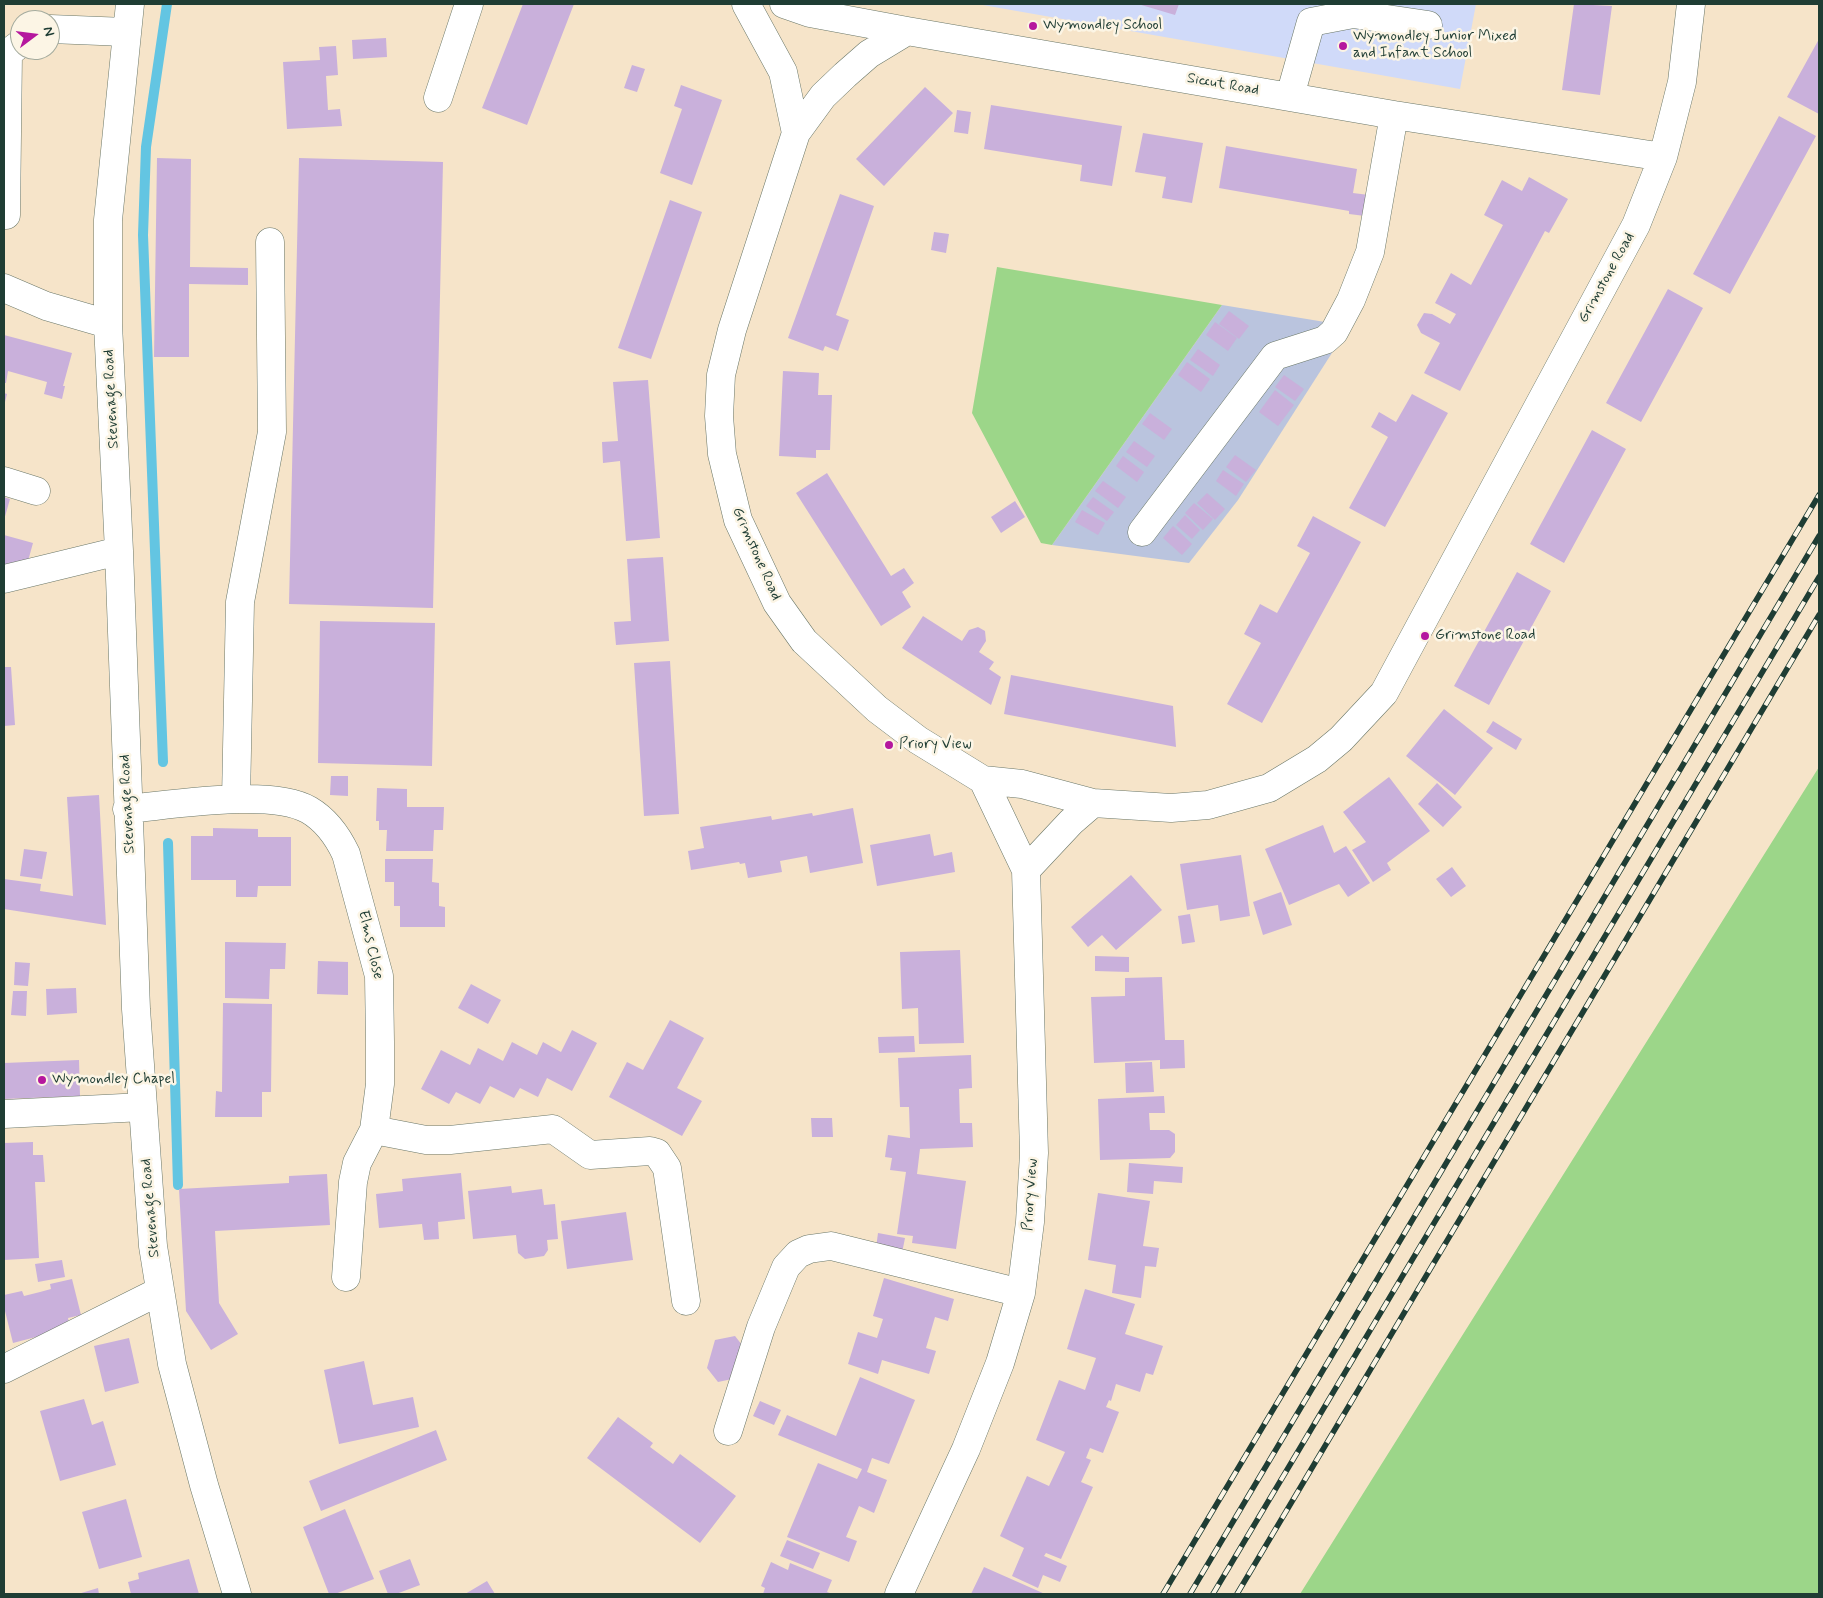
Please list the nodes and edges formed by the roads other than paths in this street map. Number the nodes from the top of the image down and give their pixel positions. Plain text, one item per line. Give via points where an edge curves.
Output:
1 (130, 4) edge
2 (469, 4) edge
3 (746, 4) edge
4 (784, 4) edge
5 (1691, 4) edge
6 (1428, 25) dead end
7 (60, 29) edge
8 (907, 30) junction
9 (126, 32) junction
10 (10, 52) edge
11 (1290, 96) junction
12 (438, 98) dead end
13 (1394, 115) junction
14 (796, 133) junction
15 (1663, 157) junction
16 (6, 215) dead end
17 (270, 242) dead end
18 (4, 288) edge
19 (108, 324) junction
20 (4, 481) edge
21 (36, 491) dead end
22 (1142, 532) dead end
23 (119, 551) junction
24 (4, 579) edge
25 (983, 780) junction
26 (236, 799) junction
27 (1093, 803) junction
28 (127, 809) junction
29 (1026, 870) junction
30 (143, 1107) junction
31 (4, 1114) edge
32 (374, 1130) junction
33 (346, 1277) dead end
34 (160, 1291) junction
35 (1021, 1293) junction
36 (686, 1301) dead end
37 (4, 1369) edge
38 (728, 1431) dead end
39 (237, 1594) edge
40 (899, 1594) edge

1 - 9 street, Stevenage Road
2 - 12 street
3 - 14 street via 782,72
4 - 8 street, Siccut Road via 810,13
5 - 15 street, Grimstone Road via 1682,82
6 - 11 street via 1353,14 1311,22
7 - 9 street
8 - 11 street, Siccut Road
8 - 14 street, Grimstone Road via 869,54 845,75 823,96
9 - 19 street, Stevenage Road via 108,220
10 - 16 street
11 - 13 street, Siccut Road
13 - 15 street, Siccut Road
13 - 22 street via 1370,252 1352,300 1334,332 1325,340 1275,356
14 - 25 street, Grimstone Road via 732,330 721,375 719,416 722,454 735,511 777,603 804,641 877,709 918,740
15 - 27 street, Grimstone Road via 1636,224 1384,693 1364,717 1317,759 1269,788 1208,805 1171,808
17 - 26 street via 272,432 240,602
18 - 19 street via 46,306
19 - 23 street, Stevenage Road
20 - 21 street
23 - 24 street via 64,567
23 - 28 street, Stevenage Road
25 - 27 street, Grimstone Road via 1022,784
25 - 29 street, Priory View
26 - 28 street, Elms Close
26 - 32 street, Elms Close via 278,800 309,810 338,838 346,854 379,976 380,1084
27 - 29 street
28 - 30 street, Stevenage Road
29 - 35 street, Priory View via 1034,1152
30 - 31 street
30 - 34 street, Stevenage Road via 153,1246
32 - 33 street, Elms Close via 357,1163 353,1182
32 - 36 street via 434,1140 553,1129 590,1155 650,1150 657,1153 667,1168
34 - 37 street
34 - 39 street, Stevenage Road via 172,1364
35 - 38 street via 830,1246 809,1248 786,1267 761,1327
35 - 40 street, Priory View via 1000,1363 966,1449

